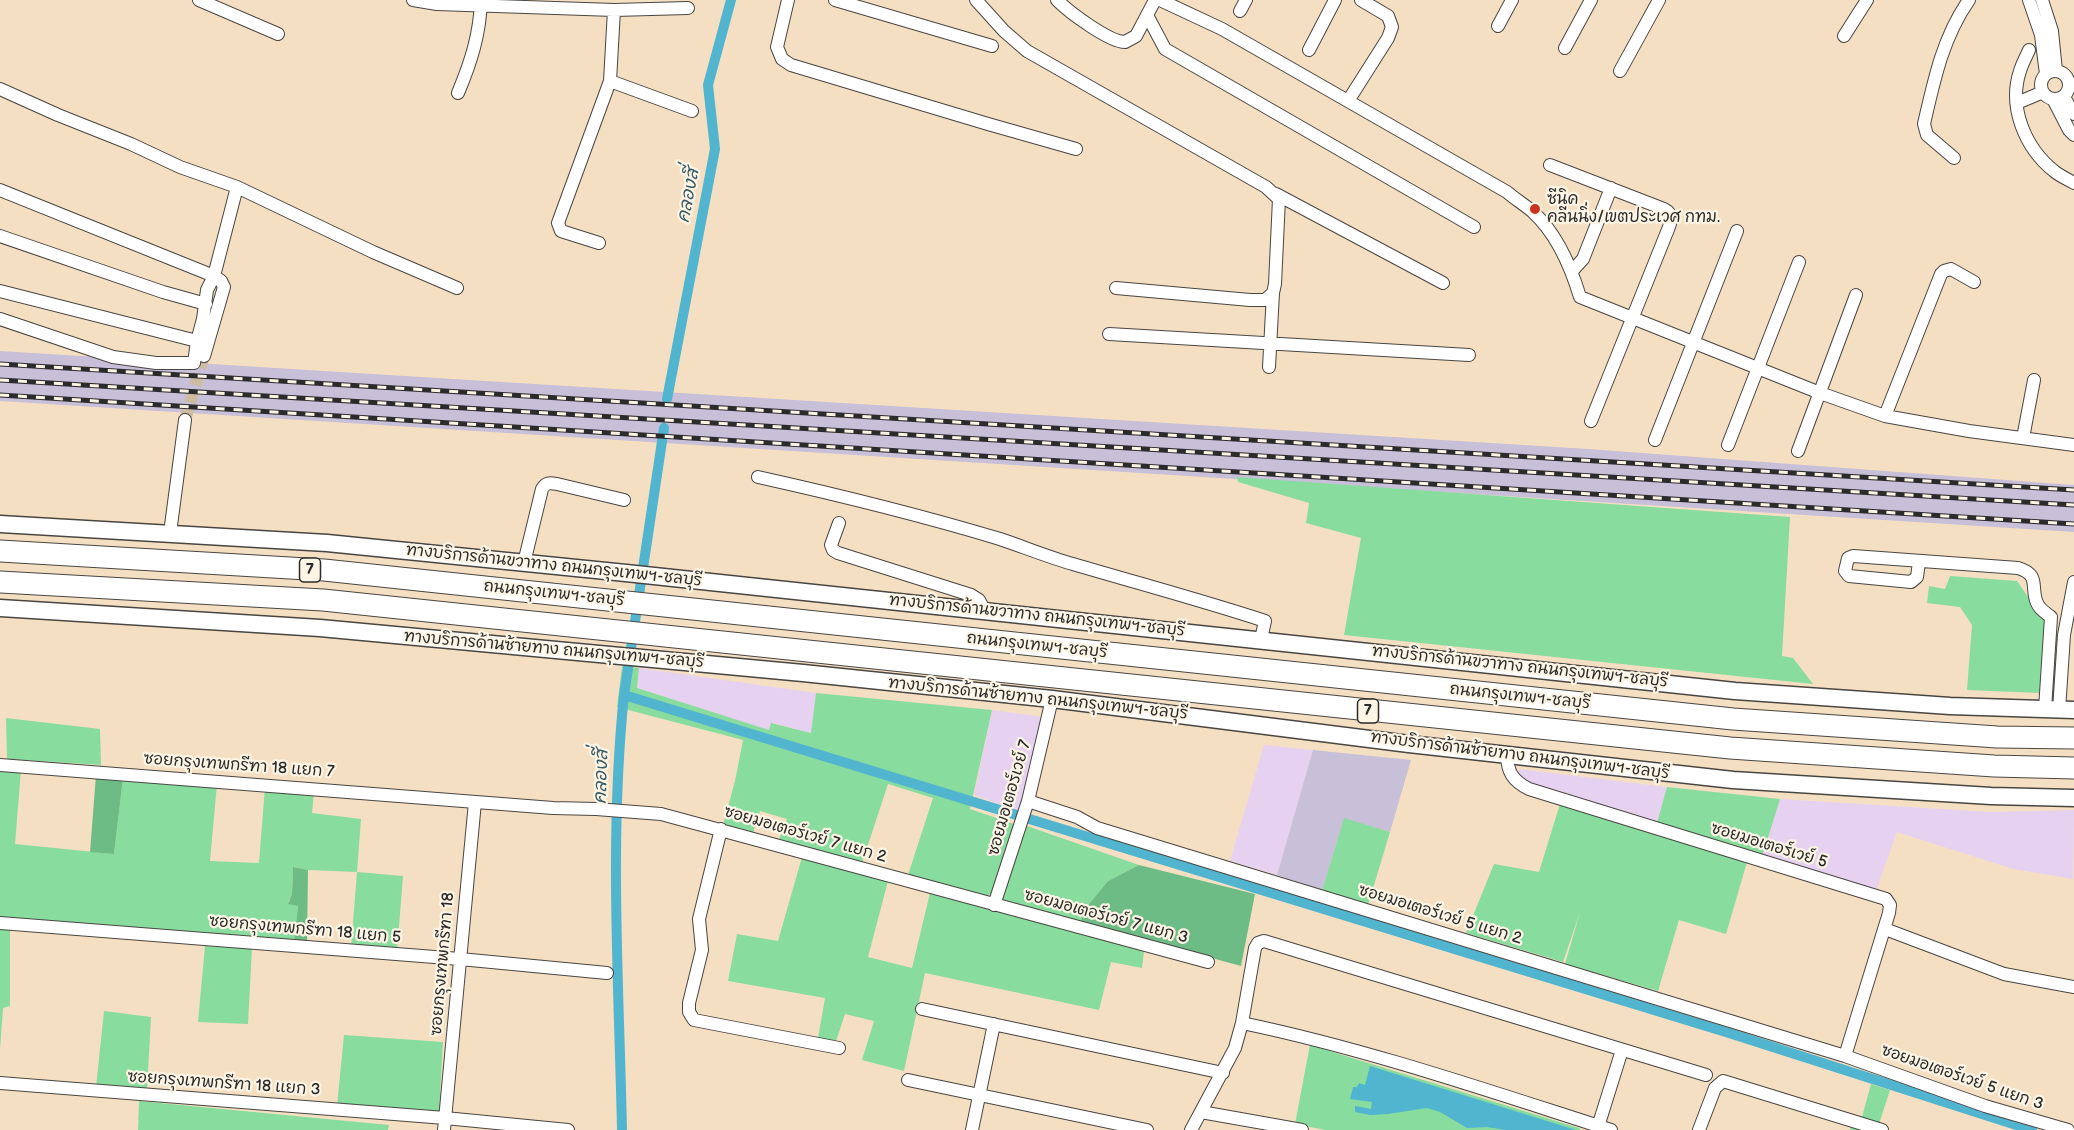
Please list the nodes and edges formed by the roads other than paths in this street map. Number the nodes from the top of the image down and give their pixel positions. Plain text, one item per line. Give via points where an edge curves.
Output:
1 (199, 0) edge
2 (413, 0) edge
3 (788, 0) edge
4 (835, 0) edge
5 (976, 0) edge
6 (1057, 0) edge
7 (1155, 0) edge
8 (1160, 0) edge
9 (1335, 0) edge
10 (1361, 0) edge
11 (1512, 0) edge
12 (1591, 0) edge
13 (1659, 0) edge
14 (1867, 0) edge
15 (1969, 0) edge
16 (2029, 0) edge
17 (2042, 0) edge
18 (481, 2) edge
19 (688, 8) dead end
20 (614, 10) junction
21 (1147, 15) junction
22 (1498, 26) dead end
23 (278, 34) dead end
24 (1844, 36) dead end
25 (992, 46) dead end
26 (1565, 48) dead end
27 (1309, 50) dead end
28 (2029, 50) dead end
29 (1620, 71) dead end
30 (610, 81) junction
31 (2059, 84) edge
32 (0, 89) edge
33 (458, 93) dead end
34 (2017, 97) junction
35 (1347, 101) junction
36 (692, 111) dead end
37 (2074, 114) edge
38 (2074, 135) edge
39 (1076, 149) dead end
40 (1954, 158) dead end
41 (1550, 165) dead end
42 (2074, 183) edge
43 (237, 187) junction
44 (1611, 188) junction
45 (0, 190) edge
46 (1276, 194) junction
47 (1474, 227) dead end
48 (1737, 231) dead end
49 (0, 236) edge
50 (600, 243) dead end
51 (1799, 262) dead end
52 (1572, 271) junction
53 (214, 276) junction
54 (1974, 282) dead end
55 (1443, 283) dead end
56 (457, 288) dead end
57 (1116, 288) dead end
58 (0, 291) edge
59 (1273, 293) junction
60 (1856, 295) dead end
61 (206, 304) junction
62 (1632, 318) junction
63 (0, 319) edge
64 (1109, 334) dead end
65 (197, 340) junction
66 (1693, 343) junction
67 (1270, 345) junction
68 (1469, 355) dead end
69 (204, 356) tunnel mouth
70 (1269, 367) dead end
71 (1757, 368) junction
72 (2034, 380) dead end
73 (1820, 393) junction
74 (1885, 416) junction
75 (185, 420) tunnel mouth
76 (1591, 421) dead end
77 (2023, 438) junction
78 (1655, 440) dead end
79 (1728, 444) dead end
80 (2074, 445) edge
81 (1798, 451) dead end
82 (758, 477) dead end
83 (624, 500) dead end
84 (838, 523) dead end
85 (0, 524) edge
86 (170, 533) junction
87 (0, 551) edge
88 (1919, 562) junction
89 (524, 563) junction
90 (0, 582) edge
91 (2074, 582) edge
92 (0, 608) edge
93 (985, 611) junction
94 (2051, 617) junction
95 (2071, 620) edge
96 (1261, 639) junction
97 (1052, 699) junction
98 (2059, 710) edge
99 (2074, 738) edge
100 (1507, 754) junction
101 (0, 765) edge
102 (2074, 768) edge
103 (2074, 798) edge
104 (475, 802) junction
105 (1027, 804) junction
106 (604, 810) joint
107 (721, 829) junction
108 (994, 905) junction
109 (0, 923) edge
110 (1885, 929) junction
111 (460, 959) junction
112 (1208, 962) dead end
113 (607, 973) dead end
114 (2074, 987) edge
115 (922, 1009) dead end
116 (1242, 1023) junction
117 (994, 1024) junction
118 (839, 1048) dead end
119 (1622, 1050) junction
120 (1845, 1056) junction
121 (1223, 1073) junction
122 (1706, 1075) dead end
123 (908, 1080) dead end
124 (0, 1083) edge
125 (980, 1095) junction
126 (1201, 1112) junction
127 (445, 1124) edge
128 (1602, 1129) edge
129 (568, 1130) edge
130 (972, 1130) edge
131 (1147, 1130) edge
132 (1191, 1130) edge
133 (1302, 1130) edge
134 (1699, 1130) edge
135 (1882, 1130) edge
136 (2068, 1130) edge

1 - 23 street
2 - 18 street via 438,4
3 - 39 street via 777,47 782,59 791,65
4 - 25 street
5 - 46 street via 1004,31 1036,57
6 - 21 street via 1120,42 1136,36
7 - 21 street
8 - 35 street via 1222,29
9 - 27 street
10 - 35 street via 1388,16 1392,27
11 - 22 street
12 - 26 street
13 - 29 street
14 - 24 street
15 - 40 street via 1945,43 1924,124 1927,135
16 - 31 street
17 - 31 street via 2052,31
18 - 20 street
18 - 33 street via 475,51
19 - 20 street
20 - 30 street
21 - 47 street via 1165,49
28 - 34 street via 2020,71
30 - 36 street
30 - 50 street via 558,223 561,231
31 - 34 street
31 - 37 street
31 - 38 street via 2069,130
32 - 43 street via 180,167
34 - 42 street via 2021,126 2031,146 2055,172
35 - 52 street via 1507,192 1533,212
41 - 44 street
43 - 53 street
43 - 56 street
44 - 52 street via 1583,259
44 - 62 street via 1664,209 1671,216
45 - 53 street
46 - 55 street
46 - 59 street via 1280,203
48 - 66 street
49 - 61 street
51 - 71 street
52 - 62 street via 1580,297
53 - 61 street
53 - 69 street via 224,286
54 - 74 street via 1951,269 1941,274
57 - 59 street via 1260,301
58 - 65 street
59 - 67 street
60 - 73 street
61 - 65 street
62 - 66 street
62 - 76 street
63 - 65 street via 135,362 194,363
64 - 67 street
66 - 71 street
66 - 78 street
67 - 68 street
67 - 70 street
71 - 73 street
71 - 79 street
72 - 77 street
73 - 74 street
73 - 81 street
74 - 77 street
75 - 86 street
77 - 80 street
82 - 96 street via 854,498 1199,599 1265,621
83 - 89 street via 557,484 545,485
84 - 93 street via 831,545 838,553 971,595
85 - 86 main road, ทางบริการด้านขวาทาง ถนนกรุงเทพฯ-ชลบุรี
86 - 89 main road, ทางบริการด้านขวาทาง ถนนกรุงเทพฯ-ชลบุรี via 327,543
87 - 99 highway, ถนนกรุงเทพฯ-ชลบุรี / 7 via 324,570 1733,719 1997,737
88 - 88 street via 1854,556 1848,558 1845,571 1849,576 1911,582 1917,577
88 - 94 street via 2026,570 2034,581 2038,605
89 - 93 main road, ทางบริการด้านขวาทาง ถนนกรุงเทพฯ-ชลบุรี
90 - 102 highway, ถนนกรุงเทพฯ-ชลบุรี / 7 via 323,600 1730,748
91 - 95 street
92 - 97 main road, ทางบริการด้านซ้ายทาง ถนนกรุงเทพฯ-ชลบุรี via 320,628
93 - 96 main road, ทางบริการด้านขวาทาง ถนนกรุงเทพฯ-ชลบุรี
94 - 95 street
94 - 98 street
95 - 98 street via 2064,635
96 - 98 main road, ทางบริการด้านขวาทาง ถนนกรุงเทพฯ-ชลบุรี via 1735,691
97 - 100 main road, ทางบริการด้านซ้ายทาง ถนนกรุงเทพฯ-ชลบุรี
97 - 105 street, ซอยมอเตอร์เวย์ 7
100 - 103 main road, ทางบริการด้านซ้ายทาง ถนนกรุงเทพฯ-ชลบุรี via 1733,780
100 - 110 street, ซอยมอเตอร์เวย์ 5 via 1509,771 1520,785 1529,789 1886,899 1890,908
101 - 104 street, ซอยกรุงเทพกรีฑา 18 แยก 7
104 - 106 street, ซอยกรุงเทพกรีฑา 18 แยก 7
104 - 111 street, ซอยกรุงเทพกรีฑา 18
105 - 108 street, ซอยมอเตอร์เวย์ 7
105 - 120 street, ซอยมอเตอร์เวย์ 5 แยก 2
106 - 107 street, ซอยมอเตอร์เวย์ 7 แยก 2 via 661,814
107 - 108 street, ซอยมอเตอร์เวย์ 7 แยก 2
107 - 118 street via 699,919 702,950 689,1003 690,1017
108 - 112 street, ซอยมอเตอร์เวย์ 7 แยก 3
109 - 111 street, ซอยกรุงเทพกรีฑา 18 แยก 5
110 - 114 street via 2004,974
110 - 120 street, ซอยมอเตอร์เวย์ 5
111 - 113 street, ซอยกรุงเทพกรีฑา 18 แยก 5
111 - 127 street, ซอยกรุงเทพกรีฑา 18
115 - 117 street
116 - 119 street via 1254,948 1264,941
116 - 121 street
116 - 128 street via 1397,1061
117 - 121 street
117 - 125 street
119 - 122 street
119 - 128 street
120 - 136 street, ซอยมอเตอร์เวย์ 5 แยก 3 via 1985,1106
121 - 126 street
123 - 125 street
124 - 127 street, ซอยกรุงเทพกรีฑา 18 แยก 3
125 - 130 street
125 - 131 street
126 - 132 street
126 - 133 street
127 - 129 street, ซอยกรุงเทพกรีฑา 18 แยก 3
134 - 135 street via 1715,1088 1722,1081

